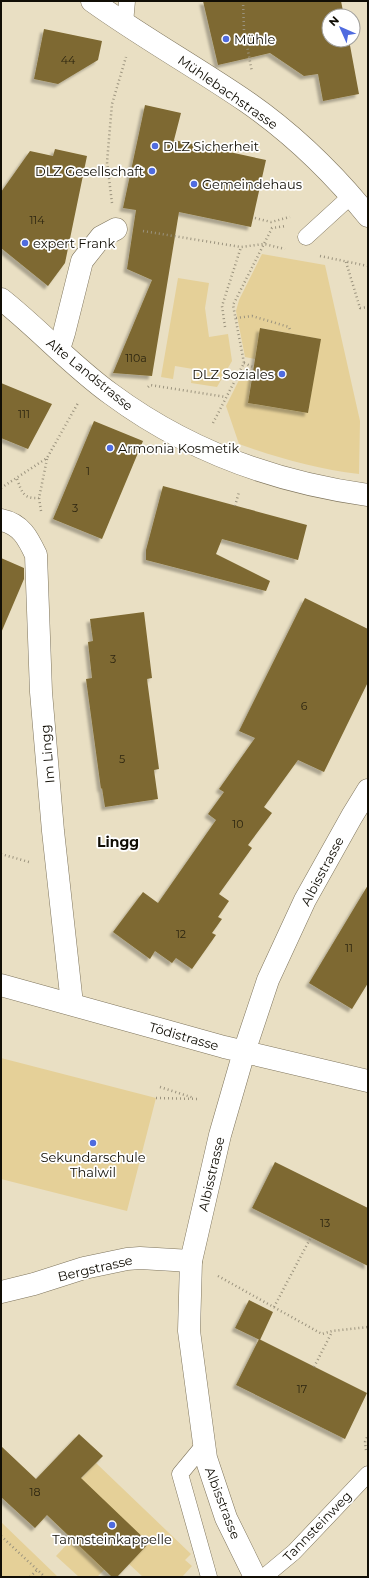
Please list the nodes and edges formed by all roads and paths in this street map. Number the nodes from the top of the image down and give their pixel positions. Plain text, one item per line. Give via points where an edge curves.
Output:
1 (92, 1) edge
2 (127, 1) edge
3 (243, 1) edge
4 (125, 23) junction
5 (127, 55) dead end
6 (253, 75) dead end
7 (352, 196) junction
8 (368, 216) edge
9 (255, 218) dead end
10 (293, 220) dead end
11 (287, 226) dead end
12 (116, 229) junction
13 (306, 236) dead end
14 (264, 244) junction
15 (242, 247) junction
16 (346, 262) dead end
17 (1, 299) edge
18 (368, 307) edge
19 (236, 318) junction
20 (225, 327) dead end
21 (290, 330) dead end
22 (59, 350) junction
23 (244, 363) junction
24 (253, 367) dead end
25 (146, 391) dead end
26 (226, 397) junction
27 (81, 399) dead end
28 (211, 425) dead end
29 (47, 458) junction
30 (17, 479) junction
31 (1, 488) edge
32 (368, 495) edge
33 (40, 498) junction
34 (42, 519) dead end
35 (1, 520) edge
36 (368, 790) edge
37 (1, 854) edge
38 (32, 863) dead end
39 (1, 985) edge
40 (72, 1004) junction
41 (244, 1052) junction
42 (368, 1081) edge
43 (160, 1086) dead end
44 (156, 1098) dead end
45 (311, 1237) dead end
46 (191, 1261) junction
47 (212, 1273) dead end
48 (1, 1292) edge
49 (274, 1307) junction
50 (368, 1327) edge
51 (332, 1331) junction
52 (314, 1367) dead end
53 (368, 1435) edge
54 (204, 1445) junction
55 (368, 1454) edge
56 (368, 1474) edge
57 (1, 1536) edge
58 (37, 1570) junction
59 (30, 1577) edge
60 (45, 1577) edge
61 (209, 1577) edge
62 (255, 1577) edge
63 (264, 1577) edge

1 - 4 street, Mühlebachstrasse
2 - 4 lane
3 - 6 path via 244,30
4 - 7 street, Mühlebachstrasse via 248,102 309,151
5 - 12 path via 112,104 107,162
7 - 8 street, Mühlebachstrasse
7 - 13 lane
9 - 10 path via 271,222 292,217
11 - 14 path via 272,228
12 - 15 path via 130,228
12 - 22 street via 101,237 82,261
14 - 15 path
14 - 19 path via 234,305
15 - 20 path via 222,306
16 - 18 path via 360,308
17 - 22 street, Alte Landstrasse
19 - 21 path via 252,316 276,322 289,327
19 - 23 path
22 - 32 street, Alte Landstrasse via 111,394 148,420 196,446 244,466 291,481
23 - 24 path
23 - 26 path
25 - 26 path via 150,385
26 - 28 path
27 - 29 path
29 - 30 path
29 - 33 path
30 - 31 path
30 - 33 path via 24,494 29,498
33 - 34 path
35 - 40 street, Im Lingg via 16,525 28,538 36,555 42,692 53,831
36 - 41 street, Albisstrasse via 305,900 268,980
37 - 38 path
39 - 40 street, Tödistrasse
40 - 41 street, Tödistrasse
41 - 42 street, Tödistrasse
41 - 46 street, Albisstrasse via 220,1135
43 - 44 path via 198,1100
45 - 49 path
46 - 48 street, Bergstrasse via 127,1259 84,1268
46 - 54 street, Albisstrasse via 189,1331
47 - 49 path
49 - 51 path via 322,1334
50 - 51 path
51 - 52 path
53 - 55 path via 365,1442
54 - 61 lane via 180,1474
54 - 62 street, Albisstrasse via 226,1518
56 - 63 lane, Tannsteinweg via 294,1552
57 - 58 path
58 - 59 path
58 - 60 path

